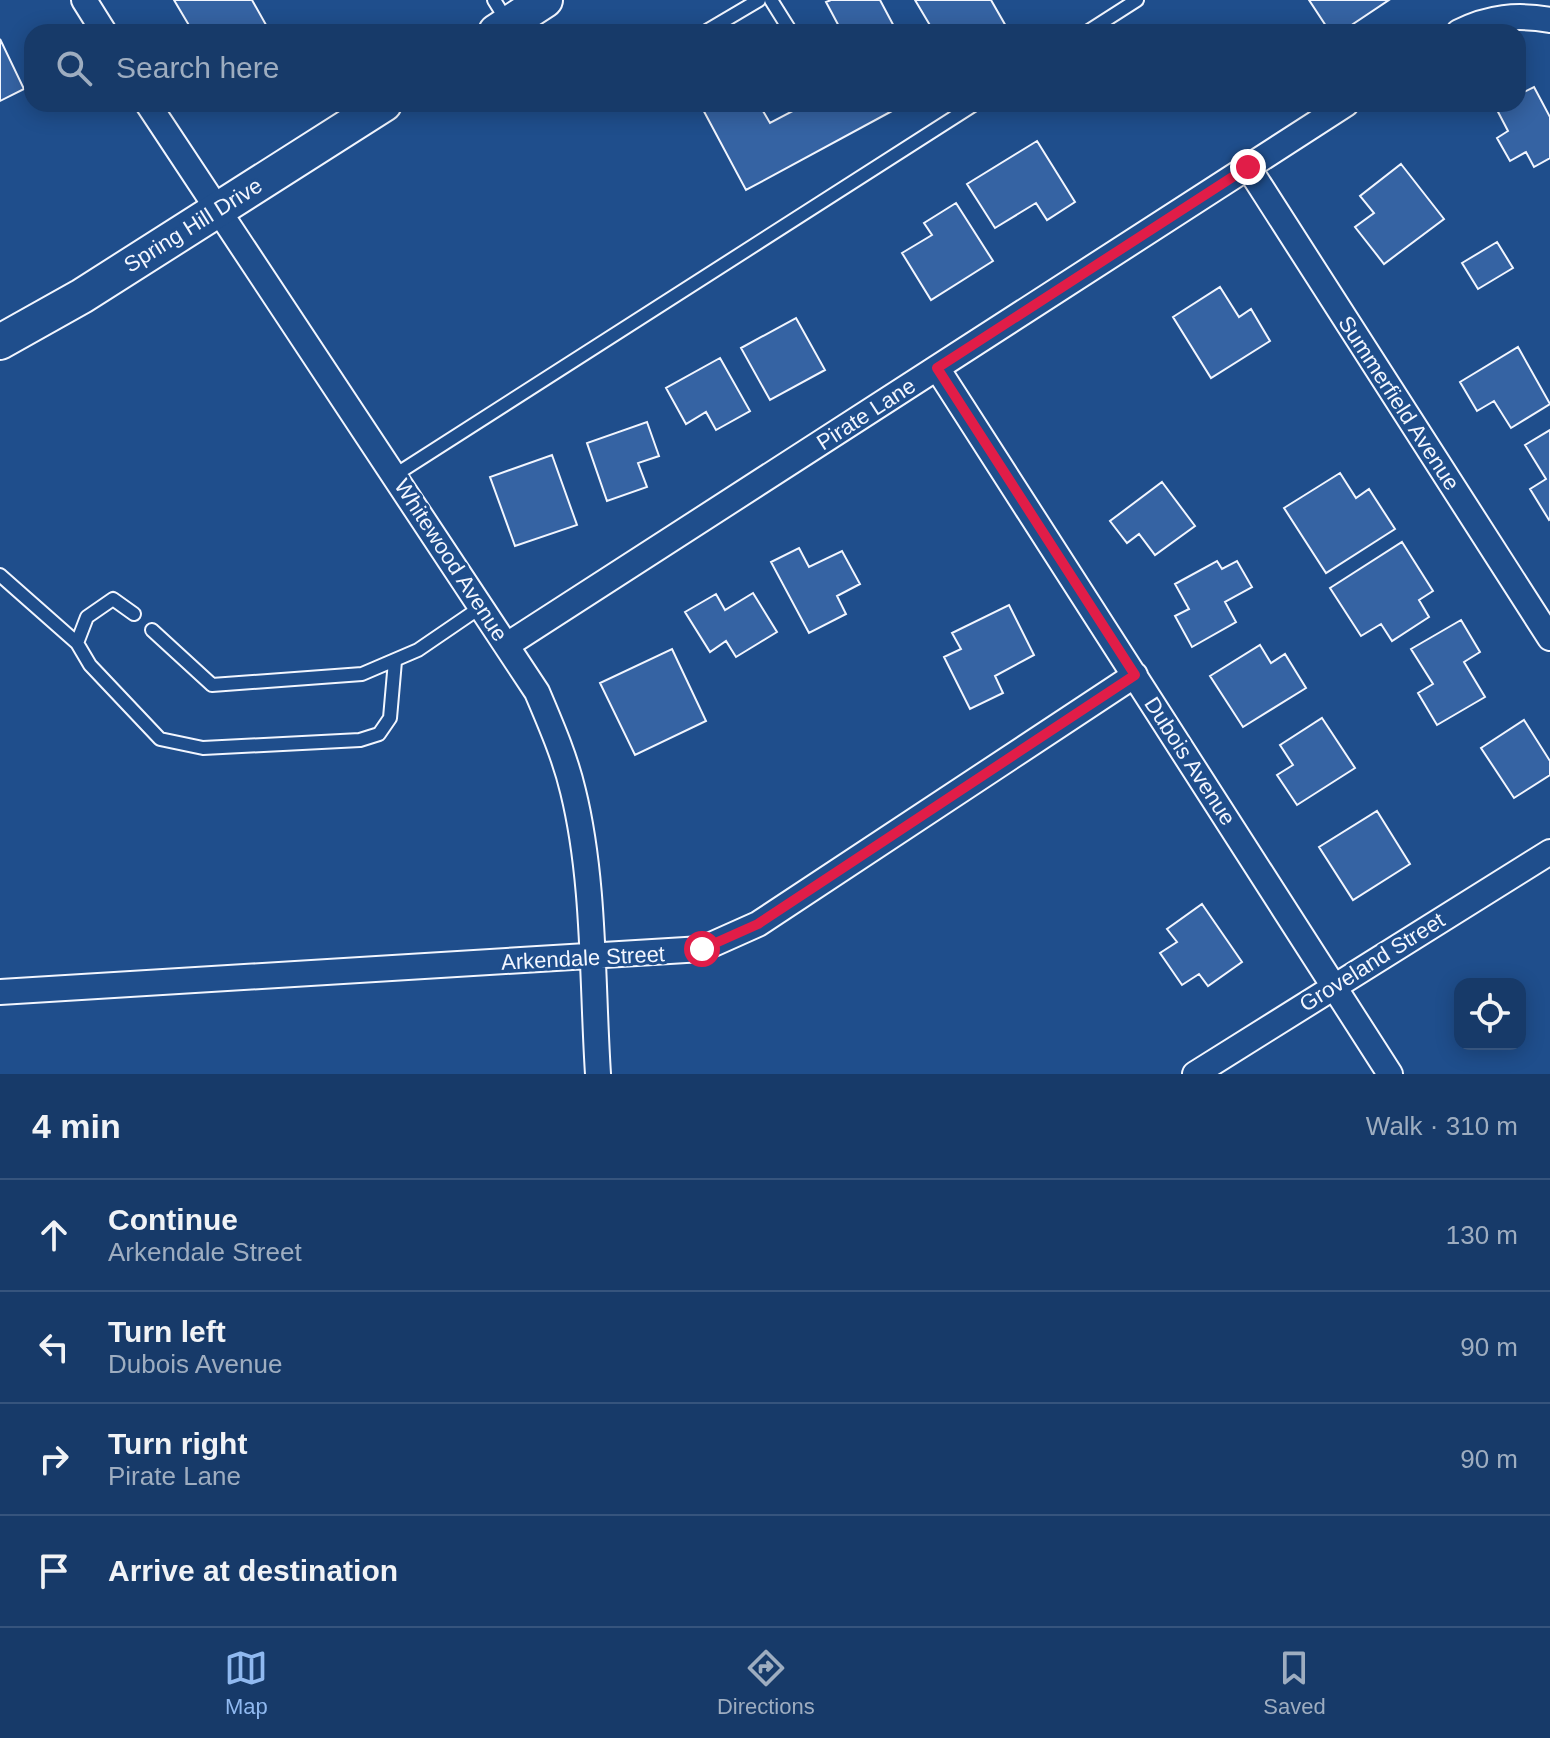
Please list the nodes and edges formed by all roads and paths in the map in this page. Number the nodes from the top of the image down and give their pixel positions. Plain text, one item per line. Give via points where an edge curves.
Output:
1 (84, 0) edge
2 (545, 0) edge
3 (759, 0) edge
4 (771, 0) edge
5 (1137, 0) edge
6 (500, 19) edge
7 (1550, 20) edge
8 (99, 24) edge
9 (718, 24) edge
10 (786, 24) edge
11 (1100, 24) edge
12 (1475, 24) edge
13 (153, 112) edge
14 (372, 112) edge
15 (962, 112) edge
16 (1334, 112) edge
17 (1248, 167) junction
18 (219, 210) junction
19 (0, 342) edge
20 (937, 368) junction
21 (395, 475) junction
22 (0, 575) edge
23 (481, 607) junction
24 (134, 614) dead end
25 (152, 630) dead end
26 (1550, 638) edge
27 (77, 643) junction
28 (507, 645) junction
29 (395, 661) junction
30 (1135, 675) junction
31 (1550, 852) edge
32 (590, 958) junction
33 (1334, 985) junction
34 (0, 992) edge
35 (598, 1074) edge
36 (1195, 1074) edge
37 (1390, 1074) edge

1 - 8 street
2 - 6 main road
3 - 9 lane
4 - 10 lane
5 - 11 lane
7 - 12 street via 1504,17
13 - 18 street, Whitewood Avenue
14 - 18 main road, Spring Hill Drive
15 - 21 lane
16 - 17 street, Pirate Lane
17 - 20 street, Pirate Lane
17 - 26 street, Summerfield Avenue
18 - 19 main road, Spring Hill Drive
18 - 21 street, Whitewood Avenue
20 - 28 street, Pirate Lane
20 - 30 street, Dubois Avenue
21 - 23 street, Whitewood Avenue
22 - 27 lane
23 - 28 street, Whitewood Avenue
23 - 29 lane
24 - 27 lane via 113,599 87,617
25 - 29 lane via 212,685 362,674
27 - 29 lane via 90,665 160,739 203,748 360,740 379,734 390,718
28 - 32 street, Whitewood Avenue via 537,692 573,790 584,846
30 - 32 street, Arkendale Street via 734,938 702,949
30 - 33 street, Dubois Avenue
31 - 33 street, Groveland Street
32 - 34 street, Arkendale Street
32 - 35 street, Whitewood Avenue
33 - 36 street, Groveland Street
33 - 37 street, Dubois Avenue

